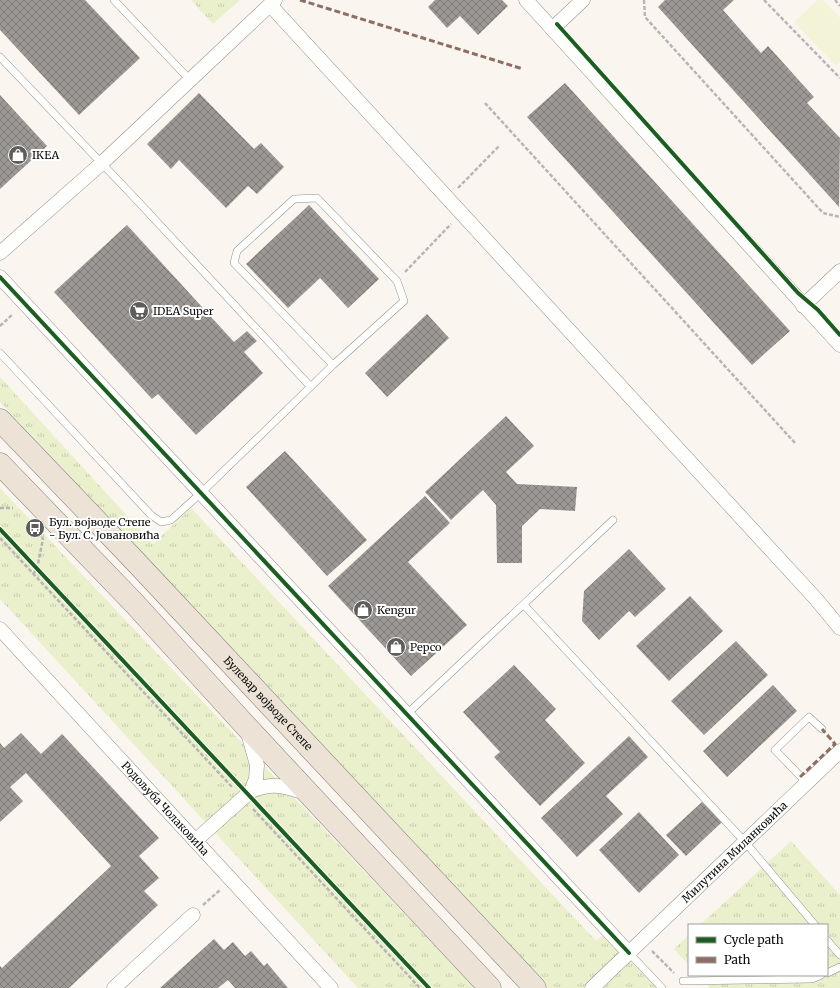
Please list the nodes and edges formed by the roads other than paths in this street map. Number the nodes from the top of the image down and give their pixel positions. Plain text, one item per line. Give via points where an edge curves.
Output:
1 (114, 0) edge
2 (526, 0) edge
3 (583, 0) edge
4 (272, 2) edge
5 (552, 29) junction
6 (0, 57) edge
7 (190, 80) junction
8 (102, 163) junction
9 (0, 253) edge
10 (840, 271) edge
11 (0, 277) edge
12 (803, 306) junction
13 (840, 345) edge
14 (0, 353) edge
15 (333, 365) junction
16 (310, 386) junction
17 (0, 420) edge
18 (0, 464) edge
19 (0, 472) edge
20 (25, 490) junction
21 (201, 493) junction
22 (614, 520) dead end
23 (524, 605) junction
24 (840, 628) edge
25 (0, 629) edge
26 (407, 714) junction
27 (244, 724) junction
28 (822, 729) dead end
29 (840, 751) edge
30 (807, 783) junction
31 (308, 793) junction
32 (247, 795) junction
33 (195, 841) junction
34 (745, 842) junction
35 (193, 915) road end
36 (814, 924) edge
37 (828, 941) edge
38 (629, 953) junction
39 (840, 955) edge
40 (840, 967) edge
41 (828, 972) edge
42 (819, 976) edge
43 (683, 981) road end
44 (114, 988) edge
45 (330, 988) edge
46 (490, 988) edge
47 (535, 988) edge
48 (592, 988) edge
49 (662, 988) edge

1 - 7 lane
2 - 5 street
3 - 5 street
4 - 7 street
4 - 24 street
5 - 12 street
6 - 8 lane
7 - 8 street
8 - 9 street
8 - 16 lane
10 - 12 street
11 - 21 street
12 - 13 street
14 - 21 lane via 151,515 161,522 171,520
15 - 15 lane via 404,301 397,281 317,198 294,199 237,251 234,263
15 - 16 lane
16 - 21 lane
17 - 47 main road, Булевар војводе Степе
18 - 20 main road
19 - 20 main road
20 - 27 main road via 134,603
21 - 26 street
22 - 23 lane
23 - 26 lane
23 - 34 lane
25 - 33 street, Родољуба Чолаковића
26 - 38 street
27 - 31 main road
27 - 32 street via 257,765 256,779
28 - 30 lane via 809,718 775,750
29 - 30 street, Милутина Миланковића
30 - 34 street, Милутина Миланковића
31 - 32 street via 282,786 263,786
31 - 46 main road
32 - 33 street
33 - 45 street, Родољуба Чолаковића
34 - 36 lane
34 - 38 street, Милутина Миланковића
35 - 44 street
37 - 39 lane
38 - 48 street, Милутина Миланковића
38 - 49 lane
40 - 41 lane
42 - 43 lane via 812,979

